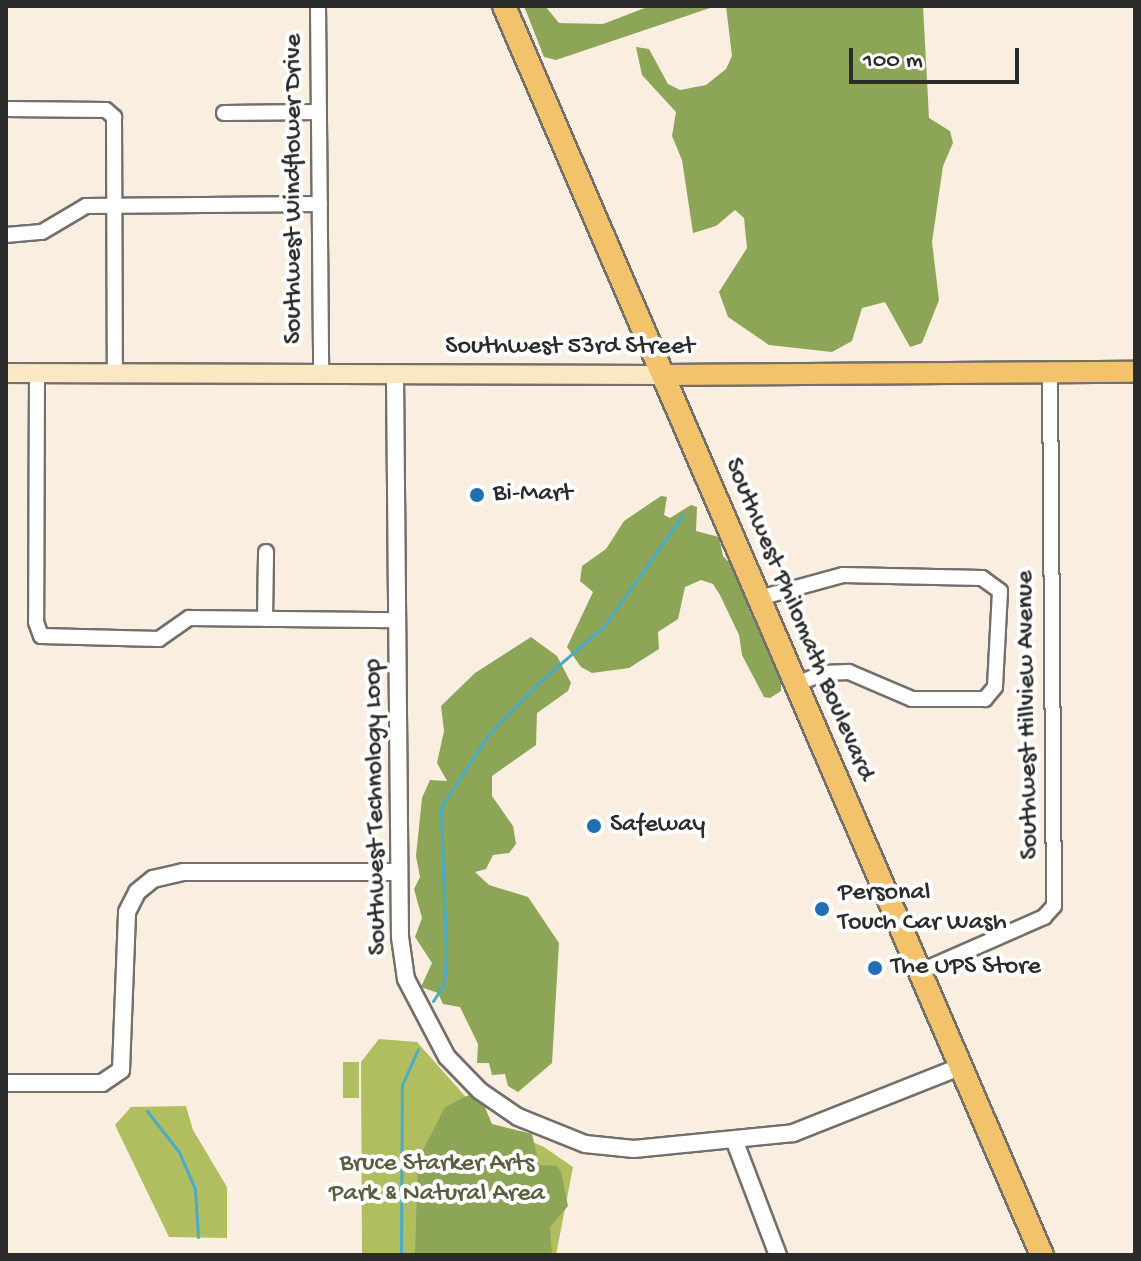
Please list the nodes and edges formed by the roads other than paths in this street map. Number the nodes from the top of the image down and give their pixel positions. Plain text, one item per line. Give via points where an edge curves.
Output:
1 (318, 6) edge
2 (504, 6) edge
3 (6, 109) edge
4 (319, 112) junction
5 (224, 113) dead end
6 (320, 204) junction
7 (114, 205) junction
8 (6, 235) edge
9 (1050, 372) junction
10 (1135, 372) edge
11 (6, 373) edge
12 (37, 373) junction
13 (115, 373) junction
14 (321, 373) junction
15 (395, 375) junction
16 (663, 375) junction
17 (266, 552) dead end
18 (759, 598) junction
19 (265, 619) junction
20 (397, 620) junction
21 (795, 685) junction
22 (399, 872) junction
23 (919, 972) junction
24 (960, 1067) junction
25 (6, 1083) edge
26 (735, 1142) junction
27 (778, 1255) edge
28 (1042, 1255) edge

1 - 4 street, Southwest Windflower Drive
2 - 16 highway, Southwest Philomath Boulevard
3 - 7 street via 112,113
4 - 5 street
4 - 6 street, Southwest Windflower Drive
6 - 7 street
6 - 14 street, Southwest Windflower Drive
7 - 8 street via 86,206 42,232
7 - 13 street
9 - 10 main road, Southwest 53rd Street
9 - 16 main road, Southwest 53rd Street
9 - 23 street, Southwest Hillview Avenue via 1054,906 1044,917
11 - 12 main road, Southwest 53rd Street
12 - 13 main road, Southwest 53rd Street
12 - 19 street via 36,622 41,636 159,639 189,618
13 - 14 main road, Southwest 53rd Street
14 - 15 main road, Southwest 53rd Street
15 - 16 main road, Southwest 53rd Street
15 - 20 street, Southwest Technology Loop
16 - 18 highway, Southwest Philomath Boulevard
17 - 19 street
18 - 21 highway, Southwest Philomath Boulevard
18 - 21 street via 843,575 982,578 1000,591 995,687 985,699 912,699 849,672 823,673
19 - 20 street
20 - 22 street, Southwest Technology Loop
21 - 23 highway, Southwest Philomath Boulevard
22 - 25 street via 183,872 153,879 137,892 127,912 121,1070 102,1083
22 - 26 street, Southwest Technology Loop via 406,979 447,1057 480,1091 518,1117 585,1144 634,1149
23 - 24 highway, Southwest Philomath Boulevard
24 - 26 street, Southwest Technology Loop via 823,1124
24 - 28 highway, Southwest Philomath Boulevard
26 - 27 street

